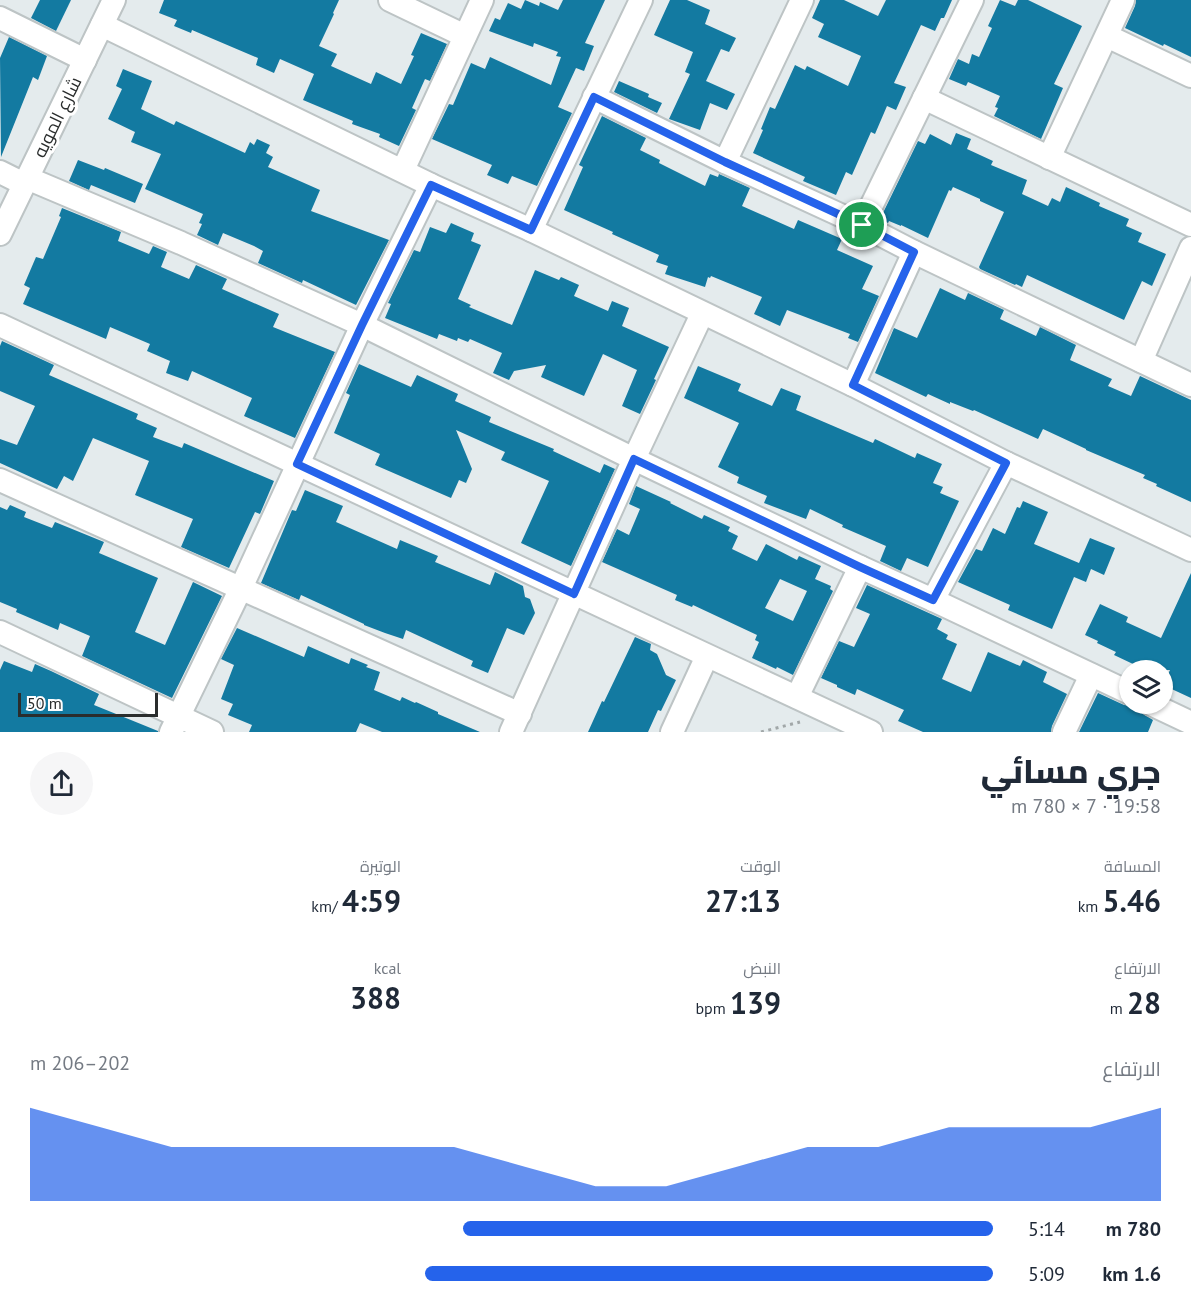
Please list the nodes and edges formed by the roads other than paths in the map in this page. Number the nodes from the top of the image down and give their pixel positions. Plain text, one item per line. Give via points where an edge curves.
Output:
1 (114, 0) edge
2 (390, 0) edge
3 (482, 0) edge
4 (641, 0) edge
5 (802, 0) edge
6 (972, 0) edge
7 (1123, 0) edge
8 (0, 18) edge
9 (102, 25) junction
10 (465, 36) junction
11 (1107, 36) junction
12 (86, 60) junction
13 (1191, 76) edge
14 (594, 97) junction
15 (924, 98) junction
16 (1049, 158) junction
17 (725, 162) junction
18 (403, 170) junction
19 (0, 172) edge
20 (26, 181) junction
21 (431, 185) junction
22 (862, 225) junction
23 (1191, 225) edge
24 (531, 230) junction
25 (0, 234) edge
26 (1191, 248) edge
27 (914, 252) junction
28 (702, 314) junction
29 (0, 325) edge
30 (362, 325) junction
31 (1141, 361) junction
32 (853, 385) junction
33 (1191, 385) edge
34 (634, 459) junction
35 (1006, 463) junction
36 (297, 464) junction
37 (0, 480) edge
38 (1191, 550) edge
39 (860, 567) junction
40 (241, 588) junction
41 (574, 594) junction
42 (933, 600) junction
43 (0, 632) edge
44 (707, 656) junction
45 (1091, 675) junction
46 (1119, 688) edge
47 (797, 697) junction
48 (1172, 714) edge
49 (515, 723) edge
50 (1191, 723) edge
51 (175, 724) edge
52 (856, 729) edge
53 (212, 732) edge
54 (672, 732) edge
55 (1064, 732) edge

1 - 9 street, شارع المويه
2 - 10 street
3 - 10 street
4 - 14 street
5 - 17 street
6 - 15 street
7 - 11 street
8 - 12 street
9 - 12 street, شارع المويه
9 - 18 street
10 - 18 street
11 - 13 street
11 - 16 street
12 - 20 street, شارع المويه
14 - 17 street
14 - 24 street
15 - 16 street
15 - 22 street
16 - 23 street
17 - 22 street
18 - 21 street
19 - 20 street
20 - 25 street, شارع المويه
20 - 30 street via 181,243
21 - 24 street
21 - 30 street
22 - 27 street
24 - 28 street
26 - 31 street
27 - 31 street
27 - 32 street
28 - 32 street
28 - 34 street
29 - 36 street
30 - 34 street
30 - 36 street
31 - 33 street
32 - 35 street
34 - 39 street
34 - 41 street
35 - 38 street
35 - 42 street
36 - 40 street
36 - 41 street
37 - 40 street
39 - 42 street
39 - 47 street
40 - 49 street
40 - 51 street
41 - 44 street
41 - 49 street
42 - 45 street
43 - 51 street
44 - 47 street
44 - 54 street
45 - 46 street
45 - 55 street
47 - 52 street
48 - 50 street
51 - 53 street

